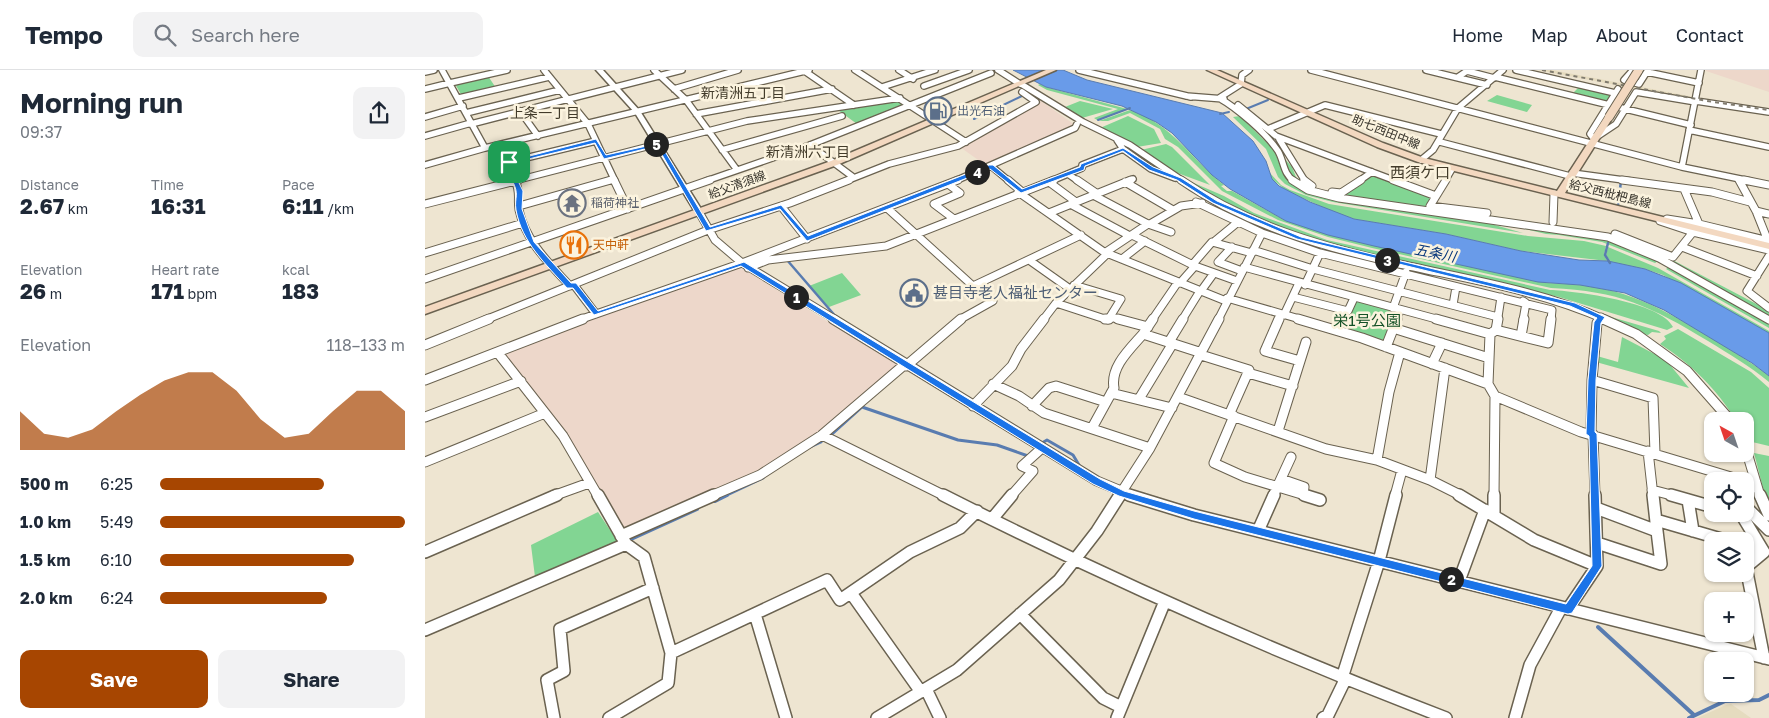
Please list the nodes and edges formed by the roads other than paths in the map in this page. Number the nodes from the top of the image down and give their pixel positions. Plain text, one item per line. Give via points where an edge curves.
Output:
1 (434, 70) edge
2 (444, 70) edge
3 (507, 70) edge
4 (544, 70) edge
5 (599, 70) edge
6 (654, 70) edge
7 (682, 70) edge
8 (738, 70) edge
9 (806, 70) edge
10 (855, 70) edge
11 (899, 70) edge
12 (935, 70) edge
13 (969, 70) edge
14 (998, 70) edge
15 (1052, 70) edge
16 (1079, 70) edge
17 (1211, 70) edge
18 (1249, 70) edge
19 (1311, 70) edge
20 (1426, 70) edge
21 (1503, 70) edge
22 (1516, 70) edge
23 (1637, 70) edge
24 (1701, 70) edge
25 (989, 71) edge
26 (1648, 71) edge
27 (425, 72) edge
28 (490, 74) junction
29 (660, 76) junction
30 (549, 77) junction
31 (1458, 77) junction
32 (1495, 77) junction
33 (911, 78) junction
34 (1004, 80) dead end
35 (450, 83) junction
36 (1699, 83) junction
37 (1241, 84) junction
38 (1578, 84) junction
39 (1487, 85) junction
40 (925, 86) junction
41 (1022, 86) junction
42 (615, 87) junction
43 (882, 87) junction
44 (425, 89) edge
45 (499, 89) junction
46 (675, 89) junction
47 (831, 89) junction
48 (560, 90) junction
49 (1636, 92) junction
50 (1615, 93) junction
51 (937, 94) junction
52 (1570, 95) junction
53 (1186, 96) junction
54 (900, 98) junction
55 (1219, 98) junction
56 (567, 99) junction
57 (687, 100) junction
58 (1696, 101) junction
59 (461, 102) junction
60 (854, 105) junction
61 (910, 105) junction
62 (1610, 105) junction
63 (1061, 107) junction
64 (831, 108) junction
65 (1458, 108) junction
66 (1625, 110) junction
67 (425, 111) edge
68 (520, 111) junction
69 (1237, 111) junction
70 (638, 112) junction
71 (1306, 112) junction
72 (1769, 112) edge
73 (466, 113) junction
74 (696, 114) junction
75 (842, 116) junction
76 (425, 117) edge
77 (934, 121) junction
78 (471, 123) junction
79 (589, 124) junction
80 (1077, 124) junction
81 (857, 127) junction
82 (1690, 127) junction
83 (1268, 129) junction
84 (709, 131) junction
85 (1100, 131) junction
86 (1441, 134) junction
87 (425, 136) edge
88 (538, 136) junction
89 (1275, 136) junction
90 (1113, 137) junction
91 (596, 140) junction
92 (1595, 140) junction
93 (966, 142) junction
94 (1439, 142) junction
95 (658, 144) junction
96 (810, 145) junction
97 (497, 146) junction
98 (485, 148) junction
99 (1135, 148) junction
100 (1769, 148) edge
101 (1123, 149) junction
102 (722, 150) junction
103 (1277, 151) junction
104 (425, 155) edge
105 (604, 158) junction
106 (1421, 160) junction
107 (509, 162) junction
108 (834, 163) junction
109 (428, 164) edge
110 (1146, 165) junction
111 (991, 166) junction
112 (1682, 167) junction
113 (1295, 168) junction
114 (1452, 169) junction
115 (737, 170) junction
116 (1153, 170) junction
117 (1372, 172) junction
118 (1145, 173) dead end
119 (1068, 174) junction
120 (1571, 174) junction
121 (853, 177) junction
122 (614, 179) junction
123 (1133, 179) dead end
124 (1179, 179) junction
125 (516, 180) junction
126 (1739, 180) junction
127 (1049, 182) junction
128 (1125, 182) junction
129 (948, 184) junction
130 (1769, 185) edge
131 (685, 189) junction
132 (1683, 189) junction
133 (1020, 192) junction
134 (1095, 194) junction
135 (1557, 194) junction
136 (1436, 196) junction
137 (1196, 202) junction
138 (1215, 202) junction
139 (1750, 202) junction
140 (1074, 203) junction
141 (425, 204) edge
142 (1223, 205) junction
143 (519, 206) junction
144 (781, 206) junction
145 (1430, 206) junction
146 (887, 208) junction
147 (628, 209) junction
148 (1173, 210) junction
149 (699, 212) junction
150 (1757, 212) junction
151 (1049, 213) junction
152 (1769, 214) edge
153 (1651, 217) junction
154 (1482, 218) junction
155 (954, 219) junction
156 (1238, 222) junction
157 (1553, 222) junction
158 (523, 223) junction
159 (1149, 224) junction
160 (1699, 224) junction
161 (708, 230) junction
162 (1171, 232) dead end
163 (1693, 232) junction
164 (1262, 233) junction
165 (918, 234) junction
166 (1081, 235) junction
167 (1131, 235) junction
168 (807, 239) junction
169 (1145, 241) junction
170 (1769, 241) edge
171 (531, 242) junction
172 (1215, 242) junction
173 (1769, 246) edge
174 (1232, 247) junction
175 (1331, 247) junction
176 (1682, 247) junction
177 (1769, 250) edge
178 (1252, 251) junction
179 (1350, 252) junction
180 (425, 253) edge
181 (1107, 253) junction
182 (1320, 253) junction
183 (1769, 256) edge
184 (1122, 259) junction
185 (1029, 260) junction
186 (1365, 264) junction
187 (1194, 265) junction
188 (551, 266) junction
189 (745, 266) junction
190 (1243, 269) junction
191 (1313, 269) junction
192 (1214, 273) junction
193 (1406, 275) junction
194 (1757, 276) junction
195 (425, 279) edge
196 (1237, 281) junction
197 (1359, 281) junction
198 (1179, 283) junction
199 (1487, 283) junction
200 (1302, 284) junction
201 (572, 285) junction
202 (973, 286) junction
203 (1072, 287) junction
204 (1456, 287) junction
205 (1200, 291) junction
206 (1399, 291) junction
207 (1293, 297) junction
208 (1501, 297) junction
209 (1354, 298) junction
210 (1227, 300) junction
211 (1056, 303) junction
212 (1526, 303) junction
213 (1450, 304) junction
214 (1769, 308) edge
215 (1396, 309) junction
216 (425, 311) edge
217 (597, 314) junction
218 (1282, 315) junction
219 (1110, 317) junction
220 (1498, 317) junction
221 (1601, 317) junction
222 (1769, 320) edge
223 (1441, 321) junction
224 (1393, 328) junction
225 (1145, 330) junction
226 (1493, 332) junction
227 (1521, 336) junction
228 (1306, 342) dead end
229 (1171, 343) junction
230 (1441, 343) junction
231 (425, 345) edge
232 (1386, 347) junction
233 (1400, 352) junction
234 (498, 353) junction
235 (1201, 354) junction
236 (1489, 358) junction
237 (1300, 361) junction
238 (1433, 364) junction
239 (905, 365) junction
240 (1445, 368) junction
241 (1248, 372) junction
242 (425, 380) edge
243 (1592, 380) junction
244 (521, 381) junction
245 (993, 384) junction
246 (1488, 384) junction
247 (1293, 386) junction
248 (1111, 392) junction
249 (1495, 396) junction
250 (1178, 397) junction
251 (1139, 399) junction
252 (1105, 402) junction
253 (973, 406) junction
254 (1032, 406) junction
255 (1172, 408) junction
256 (1724, 412) edge
257 (545, 413) junction
258 (1231, 415) junction
259 (425, 417) edge
260 (1091, 428) junction
261 (1278, 431) junction
262 (1592, 434) junction
263 (822, 435) junction
264 (1042, 448) junction
265 (1150, 448) junction
266 (1652, 452) junction
267 (1291, 457) dead end
268 (1377, 460) junction
269 (425, 462) edge
270 (1751, 462) edge
271 (1402, 470) junction
272 (1715, 472) edge
273 (1430, 480) junction
274 (589, 483) junction
275 (1279, 483) junction
276 (1652, 490) junction
277 (1122, 494) junction
278 (1320, 500) dead end
279 (1688, 500) junction
280 (1704, 504) edge
281 (1596, 508) junction
282 (977, 511) junction
283 (1490, 513) junction
284 (1769, 515) edge
285 (992, 518) junction
286 (1754, 521) edge
287 (1746, 522) edge
288 (1657, 526) junction
289 (1769, 530) edge
290 (1258, 531) junction
291 (1693, 531) junction
292 (1704, 534) edge
293 (623, 540) junction
294 (1597, 544) junction
295 (1754, 549) edge
296 (425, 552) edge
297 (1764, 552) junction
298 (1073, 560) junction
299 (1379, 561) junction
300 (1597, 566) junction
301 (1459, 581) junction
302 (653, 588) junction
303 (851, 593) junction
304 (1165, 601) junction
305 (1565, 608) junction
306 (755, 614) junction
307 (1020, 614) junction
308 (425, 630) edge
309 (671, 653) junction
310 (1766, 659) edge
311 (1344, 679) junction
312 (923, 691) junction
313 (1119, 713) edge
314 (553, 718) edge
315 (609, 718) edge
316 (786, 718) edge
317 (877, 718) edge
318 (940, 718) edge
319 (1323, 718) edge
320 (1446, 718) edge
321 (1515, 718) edge

1 - 27 street
2 - 35 street
3 - 28 street
4 - 30 street
5 - 42 street
6 - 29 street
7 - 29 street
8 - 46 street
9 - 47 street
9 - 57 street
10 - 43 street
11 - 33 street
12 - 33 street
13 - 40 street
14 - 41 street
15 - 41 main road, 給父清須線
16 - 53 street
17 - 37 main road, 助七西田中線
18 - 37 street via 1242,75
19 - 65 street
20 - 31 street
21 - 32 street
22 - 38 street
23 - 26 street via 1624,80 1640,84
23 - 92 main road, 給父西枇杷島線, bridge
24 - 36 street
25 - 34 street
25 - 51 street
26 - 36 street
28 - 35 street
28 - 45 street
29 - 42 street
29 - 46 street
30 - 45 street
30 - 48 street
31 - 32 street via 1467,71
31 - 39 street
32 - 39 street
32 - 52 street
33 - 40 street
33 - 43 street
35 - 44 street
35 - 59 street
36 - 58 street
37 - 55 street
37 - 71 main road, 助七西田中線
38 - 50 street
38 - 52 street
39 - 65 street
40 - 51 street
41 - 63 street
41 - 77 main road, 給父清須線
41 - 93 street via 1036,102
42 - 56 street
42 - 70 street
43 - 54 street
45 - 59 street
46 - 57 street
47 - 60 street
47 - 74 street
48 - 56 street
48 - 73 street
49 - 50 street via 1619,88
49 - 58 street
49 - 66 street
50 - 62 street
51 - 61 street
52 - 62 street
53 - 55 street
53 - 69 street
54 - 60 street
54 - 61 street
55 - 69 street via 1232,104
55 - 83 street via 1243,109
56 - 68 street
56 - 79 street
57 - 70 street
57 - 74 street
58 - 72 street
58 - 82 street
59 - 67 street
59 - 73 street
59 - 76 street
60 - 64 street
61 - 77 street
61 - 81 street
62 - 66 street
62 - 92 street via 1590,134
63 - 80 street
63 - 85 street
64 - 75 street
64 - 84 street
65 - 86 street
65 - 92 street
66 - 82 street
66 - 92 street via 1614,128
68 - 78 street
68 - 88 street
69 - 103 street
70 - 79 street
70 - 95 street
71 - 83 street
71 - 86 street via 1325,104
71 - 106 main road, 助七西田中線
73 - 78 street
74 - 84 street
75 - 81 street
75 - 102 street
77 - 93 street
77 - 108 main road, 給父清須線
78 - 87 street
78 - 98 street
79 - 88 street
79 - 91 street
80 - 85 street
80 - 111 street via 1075,128
81 - 96 street
82 - 100 street
82 - 112 street
83 - 89 street
84 - 95 street
84 - 102 street
85 - 90 street
86 - 94 street
88 - 97 street
89 - 113 street via 1288,148
89 - 117 street
90 - 99 street
90 - 101 street
91 - 105 street
91 - 107 street
92 - 112 street
92 - 120 main road, 給父西枇杷島線
93 - 121 street
94 - 106 street
94 - 120 street
95 - 105 street
95 - 131 street
96 - 108 street
96 - 115 street
97 - 98 street
97 - 107 street
98 - 109 street
99 - 110 street
99 - 124 street
101 - 110 street
101 - 119 street
102 - 115 street
103 - 113 street
103 - 154 street via 1288,178 1308,190 1339,198
104 - 109 street
105 - 122 street
105 - 125 street
106 - 114 main road, 助七西田中線
107 - 125 street
108 - 121 street
108 - 149 main road, 給父清須線
110 - 116 street
111 - 129 street
111 - 133 street
112 - 126 street
113 - 117 street via 1304,182 1321,190 1341,193
114 - 135 main road, 助七西田中線
114 - 136 street
115 - 131 street
116 - 118 street
116 - 124 street
117 - 136 street
119 - 127 street
119 - 134 street
120 - 132 street
120 - 135 main road, 給父西枇杷島線
121 - 144 street
122 - 143 street
122 - 147 street
123 - 128 street
124 - 138 street
125 - 141 street
125 - 143 street via 520,191
126 - 130 street
126 - 139 street
127 - 133 street
127 - 140 street
128 - 134 street
128 - 148 street
129 - 146 street
129 - 155 street via 961,193 934,204
131 - 147 street
131 - 149 street
132 - 139 street via 1713,192
132 - 160 street
133 - 151 street
133 - 155 street
134 - 140 street
134 - 159 street
135 - 153 main road, 給父西枇杷島線
135 - 157 street
136 - 145 street
137 - 138 street
137 - 148 street
137 - 156 street
138 - 142 street
139 - 150 street
140 - 151 street
140 - 167 street via 1085,213
142 - 164 street via 1261,229
142 - 175 street via 1270,227
143 - 158 street
144 - 161 street
144 - 168 street
145 - 154 street
145 - 157 street
146 - 165 street
146 - 168 street
147 - 171 street
148 - 159 street
149 - 161 street
149 - 188 main road, 給父清須線
150 - 152 street
150 - 170 street
151 - 166 street
153 - 160 street
153 - 163 street
153 - 173 main road, 給父西枇杷島線
154 - 222 street via 1608,237 1659,258
155 - 165 street
156 - 164 street
156 - 172 street
157 - 176 street via 1613,233 1673,257
158 - 171 street
158 - 180 street
159 - 162 street
159 - 167 street
160 - 170 street
161 - 189 street via 721,247
161 - 201 street
163 - 176 street
163 - 177 street
164 - 175 street via 1269,232 1324,250
164 - 178 street
164 - 182 street
165 - 189 street via 886,246 768,260
165 - 202 street
166 - 181 street
166 - 185 street
167 - 169 street
167 - 181 street
168 - 189 street
169 - 184 street
169 - 187 street
171 - 188 street
171 - 195 street
172 - 174 street
172 - 187 street
174 - 178 street
174 - 190 street via 1218,262
175 - 179 street
176 - 194 street
178 - 190 street
178 - 191 street
179 - 193 street via 1400,269 1407,272
179 - 199 street
181 - 184 street
181 - 203 street
182 - 186 street
182 - 191 street
183 - 194 street
184 - 198 street
185 - 202 street
185 - 203 street
186 - 193 street
186 - 197 street
187 - 192 street
187 - 198 street
188 - 201 street
188 - 216 main road, 給父清須線
189 - 217 street
189 - 239 street
190 - 196 street
190 - 200 street
191 - 197 street
191 - 200 street
192 - 196 street
192 - 205 street
193 - 204 street
193 - 206 street
194 - 214 street via 1747,291
196 - 210 street
197 - 206 street
198 - 205 street
198 - 225 street
199 - 212 street
199 - 221 street via 1572,304
200 - 207 street
200 - 209 street
201 - 217 street
201 - 231 street
202 - 239 street via 993,301 960,320
203 - 211 street
203 - 219 street via 1121,299
204 - 208 street
204 - 213 street
205 - 210 street
205 - 229 street
206 - 213 street
206 - 215 street
207 - 209 street via 1348,311
207 - 218 street
208 - 212 street
208 - 220 street
209 - 215 street
210 - 218 street
210 - 235 street
211 - 219 street via 1108,320
211 - 245 street via 1012,366
212 - 227 street
212 - 227 street via 1552,310 1548,343
213 - 220 street
213 - 223 street
215 - 223 street
215 - 224 street
217 - 234 street
218 - 232 street
218 - 237 street via 1265,351
219 - 225 street
220 - 226 street
221 - 243 street via 1597,322
221 - 256 street via 1653,343 1686,368
223 - 226 street
224 - 230 street
224 - 232 street
225 - 229 street
225 - 248 street via 1124,355 1112,378 1114,388
226 - 227 street
226 - 236 street
228 - 237 street
229 - 235 street
229 - 251 street
230 - 236 street
230 - 238 street
232 - 233 street
233 - 238 street
233 - 268 street
234 - 242 street
234 - 244 street
235 - 241 street
235 - 250 street
236 - 246 street
237 - 247 street
238 - 240 street
239 - 253 street
239 - 263 street
240 - 246 street
240 - 273 street
241 - 247 street
241 - 258 street
243 - 262 street
243 - 266 street via 1653,398
244 - 257 street
244 - 259 street
245 - 253 street
245 - 254 street
246 - 249 street
247 - 261 street
248 - 251 street
248 - 252 street
249 - 262 street
249 - 283 street
250 - 255 street
250 - 258 street
251 - 255 street
252 - 254 street via 1056,386 1049,388
252 - 260 street
253 - 264 street
254 - 260 street
255 - 265 street
257 - 269 street
257 - 274 street via 563,436
258 - 261 street
258 - 275 street via 1214,462
260 - 265 street
261 - 268 street via 1326,448
262 - 266 street
262 - 281 street
263 - 282 street
263 - 293 street via 760,475
264 - 277 street
264 - 285 street via 1022,466 1033,471
265 - 277 street
266 - 272 street
266 - 276 street
267 - 275 street
268 - 271 street
270 - 284 street via 1761,504
271 - 273 street
271 - 299 street
273 - 283 street
274 - 293 street
274 - 296 street
275 - 278 street via 1304,487 1303,494
275 - 290 street
276 - 279 street
276 - 288 street
277 - 290 street
277 - 298 street
279 - 280 street
279 - 291 street
281 - 288 street
281 - 294 street
282 - 285 street
282 - 303 street via 960,528 910,552
283 - 300 street via 1534,540
283 - 301 street
285 - 298 street
286 - 289 street
287 - 297 street
288 - 291 street
288 - 294 street via 1661,564
290 - 299 street
291 - 292 street
293 - 302 street via 644,556
293 - 308 street
294 - 300 street
295 - 297 street
297 - 310 street via 1746,567
298 - 304 street
298 - 307 street via 1059,580
299 - 301 street
299 - 311 street
300 - 305 street
301 - 305 street
302 - 309 street
302 - 314 street via 560,629 564,671 547,680
303 - 306 street via 840,600 827,580
303 - 312 street
304 - 311 street
304 - 313 street
305 - 310 street
305 - 321 street via 1530,664
306 - 309 street
306 - 316 street
307 - 312 street via 957,670
307 - 313 street
309 - 315 street via 668,683
311 - 319 street via 1328,715
311 - 320 street
312 - 317 street
312 - 318 street

